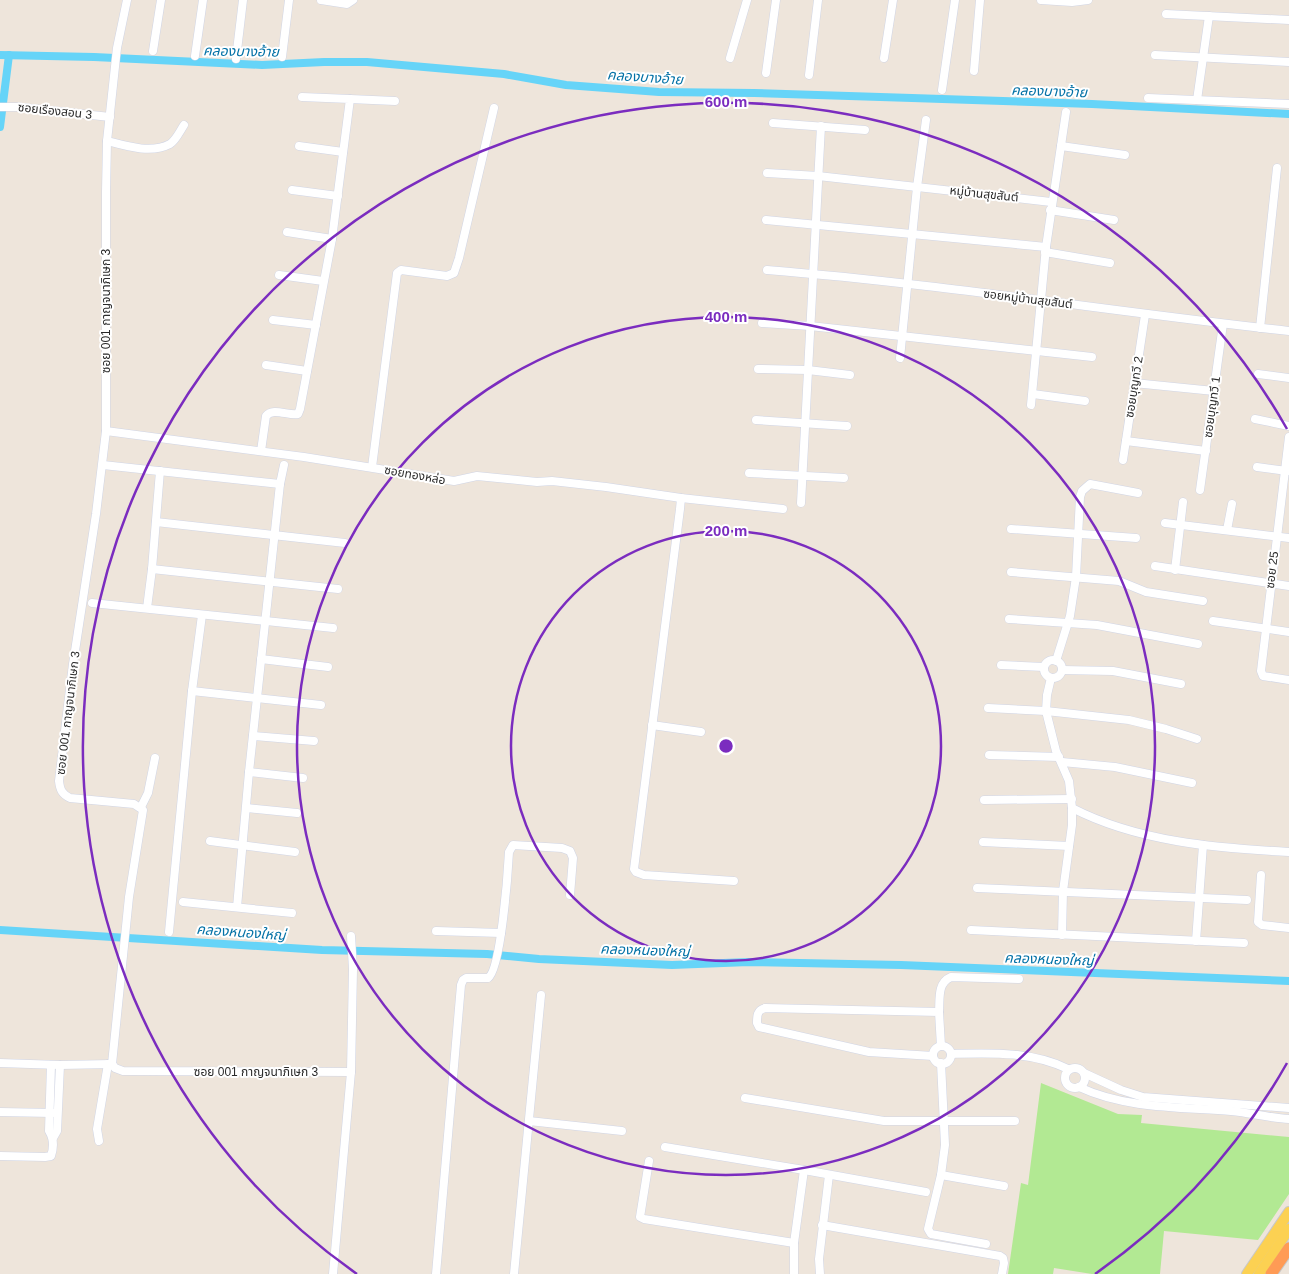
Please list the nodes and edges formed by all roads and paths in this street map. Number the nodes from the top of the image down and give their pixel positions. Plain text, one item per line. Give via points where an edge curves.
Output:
1 (127, 0) edge
2 (161, 0) edge
3 (203, 0) edge
4 (243, 0) edge
5 (289, 0) edge
6 (321, 0) edge
7 (353, 0) edge
8 (747, 0) edge
9 (776, 0) edge
10 (818, 0) edge
11 (893, 0) edge
12 (955, 0) edge
13 (980, 0) edge
14 (1041, 0) edge
15 (1088, 0) edge
16 (1166, 14) dead end
17 (1209, 16) junction
18 (1289, 20) edge
19 (153, 51) dead end
20 (1155, 54) dead end
21 (195, 56) dead end
22 (282, 57) dead end
23 (1203, 57) junction
24 (730, 58) dead end
25 (884, 58) dead end
26 (236, 59) dead end
27 (1289, 62) edge
28 (974, 70) dead end
29 (766, 73) dead end
30 (809, 75) dead end
31 (942, 90) dead end
32 (302, 97) dead end
33 (1148, 98) dead end
34 (350, 99) junction
35 (1198, 100) junction
36 (395, 101) dead end
37 (1289, 104) edge
38 (5, 107) edge
39 (494, 108) dead end
40 (1066, 112) dead end
41 (110, 117) junction
42 (926, 120) dead end
43 (772, 123) dead end
44 (184, 125) dead end
45 (821, 126) junction
46 (865, 130) dead end
47 (107, 140) junction
48 (299, 146) dead end
49 (1061, 146) junction
50 (343, 152) junction
51 (1125, 155) dead end
52 (1277, 168) dead end
53 (767, 173) dead end
54 (818, 176) junction
55 (917, 187) junction
56 (292, 190) dead end
57 (338, 196) junction
58 (1051, 206) junction
59 (766, 220) dead end
60 (1114, 220) dead end
61 (816, 224) junction
62 (287, 232) dead end
63 (913, 233) junction
64 (332, 239) junction
65 (1045, 250) junction
66 (1110, 263) dead end
67 (767, 270) dead end
68 (813, 273) junction
69 (279, 275) dead end
70 (323, 281) junction
71 (908, 284) junction
72 (1040, 300) junction
73 (1145, 315) junction
74 (272, 320) dead end
75 (762, 323) dead end
76 (1223, 324) junction
77 (316, 325) junction
78 (810, 326) junction
79 (1260, 328) junction
80 (1289, 331) edge
81 (902, 336) junction
82 (1035, 352) junction
83 (900, 358) dead end
84 (1092, 358) dead end
85 (266, 365) dead end
86 (758, 369) dead end
87 (808, 370) junction
88 (307, 371) junction
89 (1258, 374) dead end
90 (850, 375) dead end
91 (1289, 378) edge
92 (1134, 382) junction
93 (1214, 391) junction
94 (1033, 394) junction
95 (1085, 401) dead end
96 (1031, 405) dead end
97 (1255, 419) dead end
98 (756, 420) dead end
99 (805, 424) junction
100 (847, 426) dead end
101 (1289, 426) edge
102 (106, 431) junction
103 (1289, 437) edge
104 (1126, 442) junction
105 (261, 451) junction
106 (1206, 451) junction
107 (1123, 460) dead end
108 (103, 465) junction
109 (284, 465) dead end
110 (372, 467) junction
111 (1257, 467) dead end
112 (1287, 471) edge
113 (160, 472) junction
114 (749, 473) dead end
115 (802, 476) junction
116 (844, 478) dead end
117 (280, 484) junction
118 (1200, 490) dead end
119 (1138, 492) dead end
120 (680, 498) junction
121 (1184, 502) dead end
122 (801, 504) dead end
123 (1232, 504) dead end
124 (783, 508) dead end
125 (156, 522) junction
126 (1165, 523) dead end
127 (1181, 524) junction
128 (1011, 529) dead end
129 (1227, 530) junction
130 (1078, 534) junction
131 (275, 536) junction
132 (1276, 537) junction
133 (1136, 538) dead end
134 (1289, 538) edge
135 (345, 543) dead end
136 (1155, 566) dead end
137 (152, 569) junction
138 (1175, 570) junction
139 (1011, 572) dead end
140 (1076, 577) junction
141 (270, 581) junction
142 (1270, 584) junction
143 (1289, 586) edge
144 (338, 589) dead end
145 (1203, 601) dead end
146 (92, 603) dead end
147 (147, 608) junction
148 (202, 615) junction
149 (1009, 619) dead end
150 (1213, 620) dead end
151 (266, 621) junction
152 (1069, 623) junction
153 (333, 628) dead end
154 (1265, 628) junction
155 (1289, 632) edge
156 (1198, 644) dead end
157 (261, 659) junction
158 (1056, 661) junction
159 (1001, 665) dead end
160 (328, 667) dead end
161 (1044, 667) junction
162 (1062, 670) junction
163 (1051, 678) junction
164 (1289, 680) edge
165 (1181, 684) dead end
166 (192, 691) junction
167 (257, 697) junction
168 (321, 705) dead end
169 (988, 708) dead end
170 (1046, 711) junction
171 (652, 726) junction
172 (701, 732) dead end
173 (253, 736) junction
174 (1197, 739) dead end
175 (314, 741) dead end
176 (989, 755) dead end
177 (155, 758) dead end
178 (1060, 759) junction
179 (249, 772) junction
180 (303, 778) dead end
181 (1192, 783) dead end
182 (984, 800) dead end
183 (1072, 804) junction
184 (141, 807) junction
185 (247, 808) junction
186 (298, 813) dead end
187 (210, 842) dead end
188 (982, 842) dead end
189 (243, 844) junction
190 (1204, 845) junction
191 (1069, 846) junction
192 (295, 852) dead end
193 (1289, 852) edge
194 (1261, 875) dead end
195 (734, 881) dead end
196 (977, 888) dead end
197 (1063, 891) junction
198 (570, 895) dead end
199 (1200, 897) junction
200 (1246, 900) dead end
201 (183, 902) dead end
202 (237, 907) junction
203 (292, 914) dead end
204 (1289, 928) edge
205 (971, 930) dead end
206 (436, 931) dead end
207 (169, 932) dead end
208 (501, 933) junction
209 (1062, 935) junction
210 (351, 940) dead end
211 (1196, 941) junction
212 (1244, 943) dead end
213 (1019, 979) dead end
214 (541, 995) dead end
215 (939, 1012) junction
216 (941, 1046) junction
217 (950, 1054) junction
218 (933, 1056) junction
219 (0, 1063) edge
220 (941, 1063) junction
221 (110, 1064) junction
222 (51, 1065) junction
223 (60, 1065) junction
224 (1068, 1069) junction
225 (351, 1072) junction
226 (1084, 1073) junction
227 (1079, 1087) junction
228 (745, 1098) dead end
229 (1145, 1101) junction
230 (1289, 1108) edge
231 (1252, 1110) junction
232 (0, 1112) edge
233 (50, 1113) junction
234 (58, 1114) junction
235 (1289, 1118) edge
236 (529, 1121) junction
237 (945, 1121) junction
238 (1015, 1121) dead end
239 (622, 1131) dead end
240 (53, 1138) junction
241 (99, 1141) dead end
242 (665, 1147) dead end
243 (0, 1156) edge
244 (649, 1161) dead end
245 (804, 1170) junction
246 (829, 1175) junction
247 (941, 1175) junction
248 (1004, 1186) dead end
249 (926, 1192) dead end
250 (1289, 1212) edge
251 (822, 1224) junction
252 (1289, 1229) edge
253 (794, 1243) junction
254 (986, 1244) dead end
255 (1289, 1248) edge
256 (333, 1274) edge
257 (436, 1274) edge
258 (514, 1274) edge
259 (794, 1274) edge
260 (820, 1274) edge
261 (1002, 1274) edge
262 (1247, 1274) edge
263 (1259, 1274) edge
264 (1271, 1274) edge

1 - 41 street, ซอย 001 กาญจนาภิเษก 3 via 117,48
2 - 19 street
3 - 21 street
4 - 26 street
5 - 22 street
6 - 7 street via 347,4
8 - 24 street
9 - 29 street
10 - 30 street
11 - 25 street
12 - 31 street
13 - 28 street
14 - 15 street
16 - 17 street
17 - 18 street
17 - 23 street
20 - 23 street
23 - 27 street
23 - 35 street
32 - 34 street
33 - 35 street
34 - 36 street
34 - 50 street
35 - 37 street
38 - 41 street, ซอยเรืองสอน 3
39 - 110 street via 454,273 447,276 401,270 397,273
40 - 49 street
41 - 47 street, ซอย 001 กาญจนาภิเษก 3
42 - 55 street
43 - 45 street
44 - 47 street via 174,141 161,147 138,148
45 - 46 street
45 - 54 street
47 - 102 street, ซอย 001 กาญจนาภิเษก 3
48 - 50 street
49 - 51 street
49 - 58 street
50 - 57 street
52 - 79 street
53 - 54 street, หมู่บ้านสุขสันต์
54 - 55 street, หมู่บ้านสุขสันต์
54 - 61 street
55 - 58 street, หมู่บ้านสุขสันต์
55 - 63 street
56 - 57 street
57 - 64 street
58 - 60 street, หมู่บ้านสุขสันต์
58 - 65 street
59 - 61 street
61 - 63 street
61 - 68 street
62 - 64 street
63 - 65 street
63 - 71 street
64 - 70 street
65 - 66 street
65 - 72 street
67 - 68 street, ซอยหมู่บ้านสุขสันต์
68 - 71 street, ซอยหมู่บ้านสุขสันต์
68 - 78 street
69 - 70 street
70 - 77 street
71 - 72 street, ซอยหมู่บ้านสุขสันต์
71 - 81 street
72 - 73 street, ซอยหมู่บ้านสุขสันต์
72 - 82 street
73 - 76 street, ซอยหมู่บ้านสุขสันต์
73 - 92 street, ซอยบุญทวี 2
74 - 77 street
75 - 78 street
76 - 79 street, ซอยหมู่บ้านสุขสันต์
76 - 93 street, ซอยบุญทวี 1
77 - 88 street
78 - 81 street
78 - 87 street
79 - 80 street, ซอยหมู่บ้านสุขสันต์
81 - 82 street
81 - 83 street
82 - 84 street
82 - 94 street
85 - 88 street
86 - 87 street
87 - 90 street
87 - 99 street
88 - 105 street via 298,414 268,413
89 - 91 street
92 - 93 street
92 - 104 street, ซอยบุญทวี 2
93 - 106 street, ซอยบุญทวี 1
94 - 95 street
94 - 96 street
97 - 101 street
98 - 99 street
99 - 100 street
99 - 115 street
102 - 105 street, ซอยทองหล่อ
102 - 108 street, ซอย 001 กาญจนาภิเษก 3
103 - 112 street, ซอย 25
104 - 106 street
104 - 107 street, ซอยบุญทวี 2
105 - 110 street, ซอยทองหล่อ
106 - 118 street, ซอยบุญทวี 1
108 - 113 street
108 - 184 street, ซอย 001 กาญจนาภิเษก 3 via 73,664 60,790 70,798
109 - 117 street
110 - 120 street, ซอยทองหล่อ via 454,482 476,476 498,477
111 - 112 street
112 - 132 street, ซอย 25
113 - 117 street
113 - 125 street
114 - 115 street
115 - 116 street
115 - 122 street
117 - 131 street
119 - 130 street via 1087,484 1080,497
120 - 124 street, ซอยทองหล่อ
120 - 171 street
121 - 127 street
123 - 129 street
125 - 131 street
125 - 137 street
126 - 127 street
127 - 129 street
127 - 138 street
128 - 130 street
129 - 132 street
130 - 133 street
130 - 140 street
131 - 135 street
131 - 141 street
132 - 134 street
132 - 142 street, ซอย 25
136 - 138 street
137 - 141 street
137 - 147 street
138 - 142 street
139 - 140 street
140 - 145 street via 1119,581 1146,592
140 - 152 street
141 - 144 street
141 - 151 street
142 - 143 street
142 - 154 street, ซอย 25
146 - 147 street
147 - 148 street
148 - 151 street
148 - 166 street
149 - 152 street
150 - 154 street
151 - 153 street
151 - 157 street
152 - 156 street via 1098,625
152 - 158 street
154 - 155 street
154 - 164 street, ซอย 25 via 1262,675
157 - 160 street
157 - 167 street
158 - 161 street via 1050,660
158 - 162 street
159 - 161 street
161 - 163 street via 1046,675
162 - 163 street via 1057,678
162 - 165 street via 1113,671
163 - 170 street
166 - 167 street
166 - 207 street
167 - 168 street
167 - 173 street
169 - 170 street
170 - 174 street via 1129,720
170 - 178 street
171 - 172 street
171 - 195 street via 634,869 644,875
173 - 175 street
173 - 179 street
176 - 178 street
177 - 184 street via 148,793
178 - 181 street
178 - 183 street via 1069,781
179 - 180 street
179 - 185 street
182 - 183 street
183 - 190 street via 1091,818 1122,830
183 - 191 street
184 - 221 street via 143,814 129,897
185 - 186 street
185 - 189 street
187 - 189 street
188 - 191 street
189 - 192 street
189 - 202 street
190 - 193 street
190 - 199 street
191 - 197 street
194 - 204 street via 1258,922
196 - 197 street
197 - 199 street
197 - 209 street
198 - 208 street via 571,853 562,848 514,845 509,852
199 - 200 street
199 - 211 street
201 - 202 street
202 - 203 street
205 - 209 street
206 - 208 street
208 - 257 street via 490,977 466,978 460,985
209 - 211 street
210 - 225 street
211 - 212 street
213 - 215 street via 946,979 940,989
214 - 236 street
215 - 216 street
215 - 218 street via 765,1008 758,1013 759,1027 869,1052
216 - 217 street
216 - 218 street via 934,1050
217 - 220 street via 949,1060
217 - 224 street via 1016,1054
218 - 220 street
219 - 222 street, ซอย 001 กาญจนาภิเษก 3
220 - 237 street
221 - 223 street, ซอย 001 กาญจนาภิเษก 3
221 - 225 street, ซอย 001 กาญจนาภิเษก 3 via 123,1071
221 - 241 street via 97,1129
222 - 223 street, ซอย 001 กาญจนาภิเษก 3
222 - 233 street
223 - 234 street
224 - 226 street via 1077,1067
224 - 227 street via 1065,1082 1072,1088
225 - 256 street
226 - 227 street via 1084,1082
226 - 229 street
227 - 229 street via 1104,1096
228 - 237 street via 884,1121
229 - 231 street
230 - 231 street
231 - 235 street
232 - 233 street
233 - 234 street
233 - 240 street via 49,1131
234 - 240 street
236 - 239 street
236 - 258 street
237 - 238 street
237 - 247 street
240 - 243 street via 50,1156
242 - 245 street
244 - 253 street via 640,1212 644,1220
245 - 246 street
245 - 253 street
246 - 249 street
246 - 251 street
247 - 248 street
247 - 254 street via 929,1231
250 - 262 main road
251 - 260 street
251 - 261 street via 1000,1256 1004,1263
252 - 263 main road
253 - 259 street
255 - 264 highway

